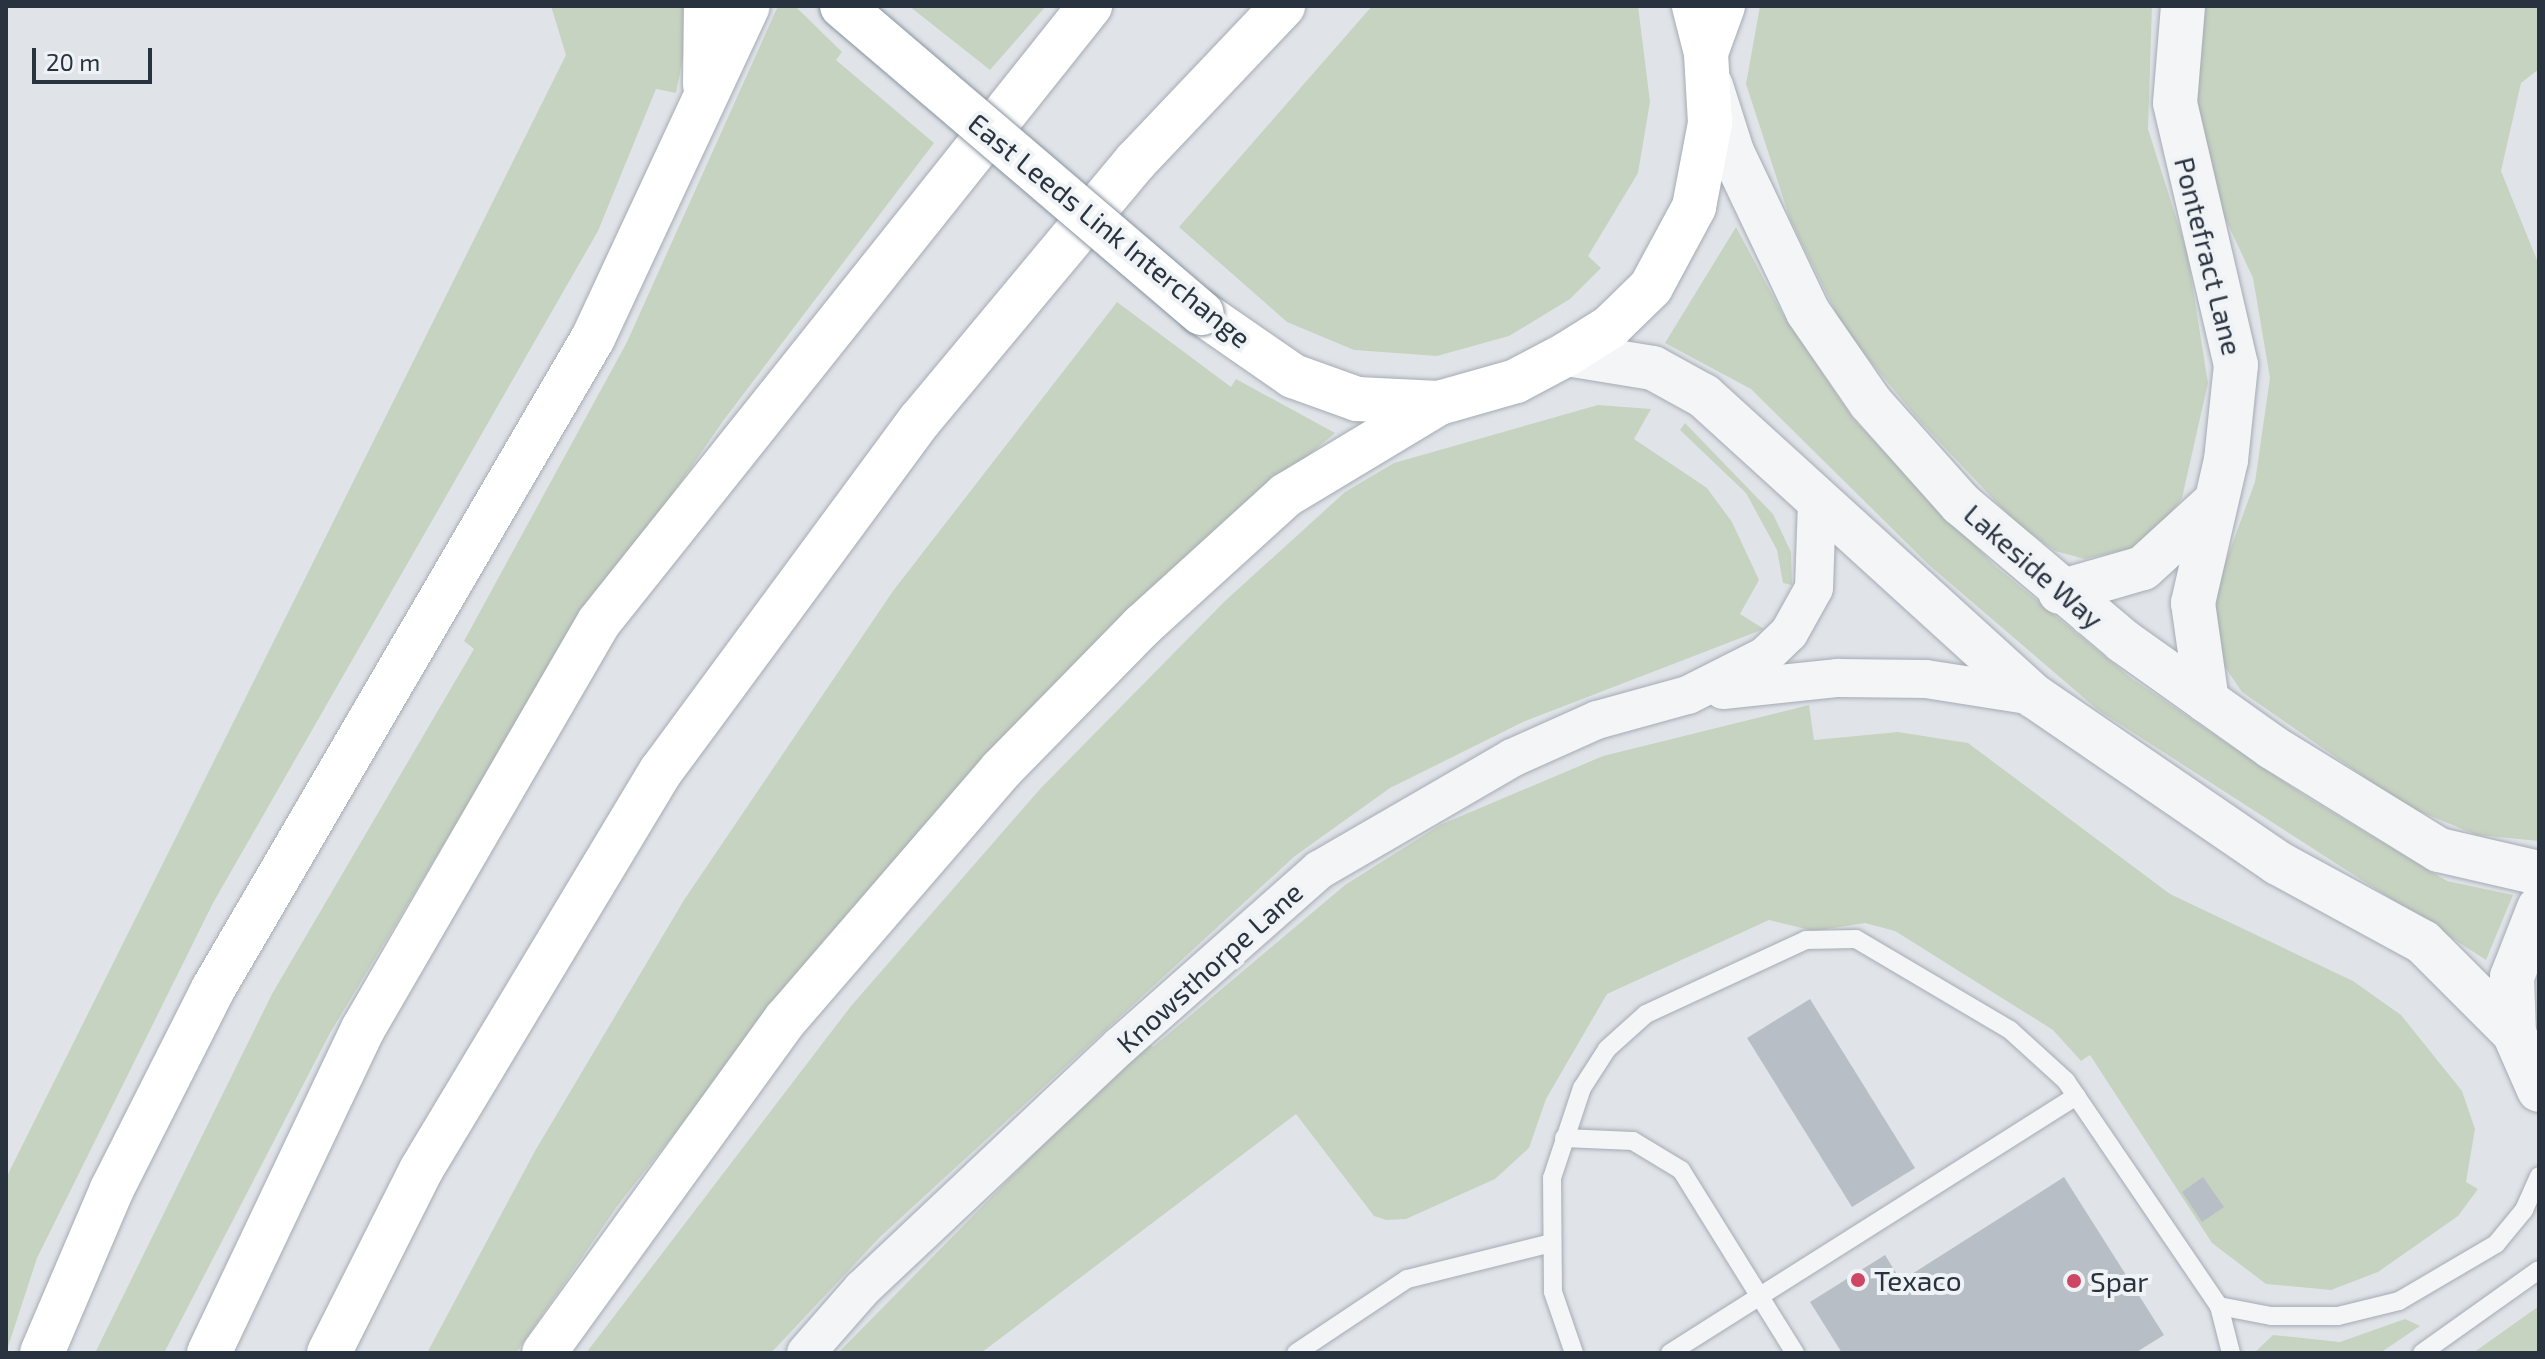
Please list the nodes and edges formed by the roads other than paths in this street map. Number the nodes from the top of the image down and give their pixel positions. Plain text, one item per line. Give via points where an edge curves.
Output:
1 (706, 6) edge
2 (748, 6) edge
3 (842, 6) edge
4 (1090, 6) edge
5 (1283, 6) edge
6 (1694, 6) edge
7 (1723, 6) edge
8 (2183, 6) edge
9 (1707, 64) junction
10 (705, 103) junction
11 (1567, 354) junction
12 (1439, 403) junction
13 (1817, 500) junction
14 (2212, 505) junction
15 (2060, 592) junction
16 (1688, 695) junction
17 (2034, 696) junction
18 (2207, 701) junction
19 (2539, 873) edge
20 (2539, 908) edge
21 (2514, 1033) junction
22 (2539, 1090) edge
23 (2077, 1096) junction
24 (1564, 1138) junction
25 (2539, 1176) edge
26 (1547, 1244) junction
27 (2539, 1270) edge
28 (1763, 1293) junction
29 (2219, 1306) junction
30 (42, 1353) edge
31 (209, 1353) edge
32 (329, 1353) edge
33 (544, 1353) edge
34 (806, 1353) edge
35 (1296, 1353) edge
36 (1574, 1353) edge
37 (1670, 1353) edge
38 (1795, 1353) edge
39 (2231, 1353) edge
40 (2422, 1353) edge

1 - 10 highway
2 - 10 highway
3 - 12 highway, East Leeds Link Interchange, bridge via 1202,313 1293,376 1357,399
4 - 31 highway via 599,622 363,1029
5 - 32 highway via 1136,161 920,420 661,771 421,1170
6 - 9 highway, East Leeds Link Interchange
7 - 9 highway
8 - 14 street, Pontefract Lane via 2175,103 2236,365 2233,422
9 - 11 highway, East Leeds Link Interchange via 1710,123 1694,207 1668,261 1610,327
9 - 15 street, Lakeside Way via 1732,152 1808,312 1870,402 1961,504
10 - 30 highway via 593,338 213,989 112,1189
11 - 12 highway, East Leeds Link Interchange via 1516,381
11 - 13 street via 1653,368 1704,396
12 - 33 highway via 1286,495 1142,626 1001,770 786,1019
13 - 16 street, Knowsthorpe Lane via 1820,562 1803,612 1749,669
13 - 17 street
14 - 15 street via 2143,568
14 - 18 street, Pontefract Lane via 2193,603
15 - 18 street, Lakeside Way
16 - 17 street, Knowsthorpe Lane via 1838,678 1926,679
16 - 34 street, Knowsthorpe Lane via 1597,720 1512,758 1319,870 1075,1088 862,1289
17 - 21 street via 2278,863 2423,942
18 - 19 street, Lakeside Way via 2439,850
20 - 21 street via 2512,977
21 - 22 street
23 - 24 lane via 2010,1030 1856,939 1806,940 1646,1014 1607,1049 1582,1088
23 - 28 lane
23 - 29 lane
24 - 26 lane
24 - 28 lane via 1633,1141 1681,1170
25 - 29 lane via 2524,1210 2496,1244 2399,1301 2338,1316 2271,1316
26 - 35 lane via 1407,1279
26 - 36 lane via 1553,1292
27 - 40 lane
28 - 37 lane
28 - 38 lane
29 - 39 lane

